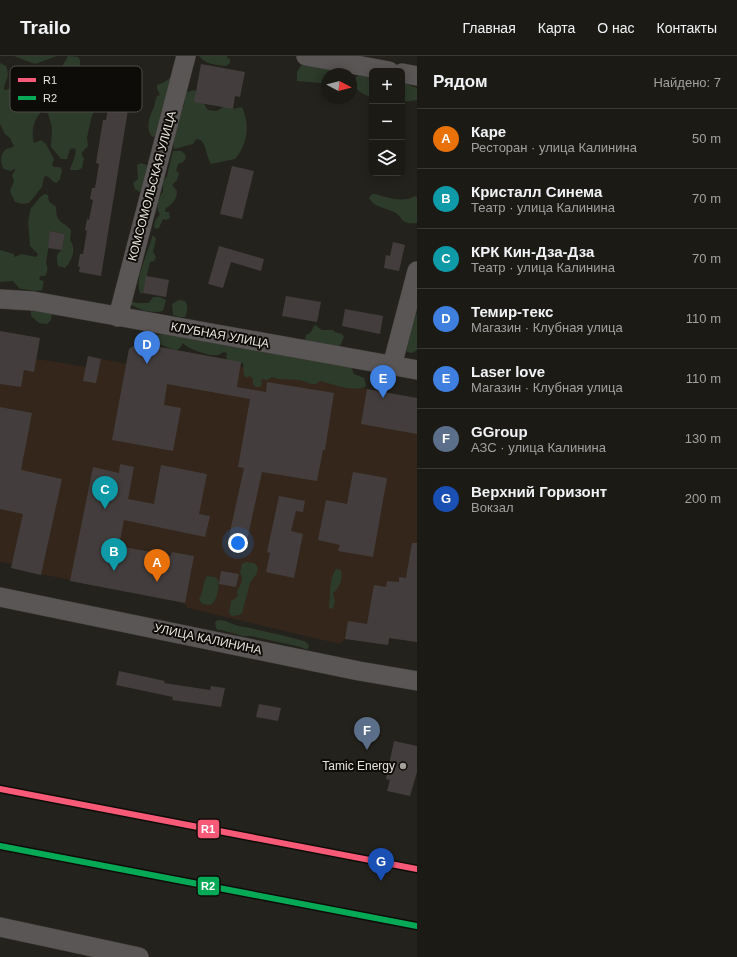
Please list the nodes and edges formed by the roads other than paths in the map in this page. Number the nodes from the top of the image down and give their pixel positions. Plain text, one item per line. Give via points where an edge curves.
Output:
1 (186, 56) edge
2 (306, 56) edge
3 (372, 68) edge
4 (405, 74) edge
5 (417, 76) edge
6 (417, 271) edge
7 (0, 299) edge
8 (118, 317) junction
9 (392, 366) junction
10 (417, 370) edge
11 (0, 597) edge
12 (417, 681) edge
13 (0, 927) edge
14 (139, 957) edge

1 - 8 street, КОМСОМОЛЬСКАЯ УЛИЦА
2 - 3 street
4 - 5 street
6 - 9 street
7 - 8 street, КЛУБНАЯ УЛИЦА via 33,301
8 - 9 street, КЛУБНАЯ УЛИЦА
9 - 10 street, КЛУБНАЯ УЛИЦА
11 - 12 street, УЛИЦА КАЛИНИНА
13 - 14 street

